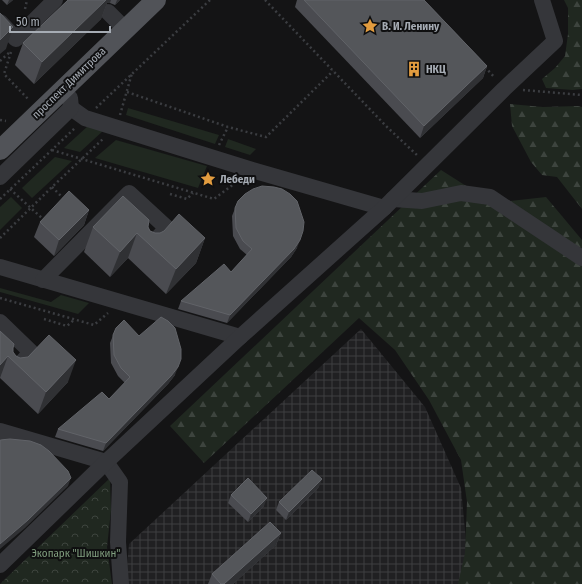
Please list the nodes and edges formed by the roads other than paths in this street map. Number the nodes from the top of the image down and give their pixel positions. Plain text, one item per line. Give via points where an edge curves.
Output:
1 (55, 0) edge
2 (156, 0) edge
3 (542, 0) edge
4 (108, 12) dead end
5 (0, 22) edge
6 (125, 29) junction
7 (68, 84) junction
8 (71, 108) junction
9 (0, 150) edge
10 (5, 183) edge
11 (388, 204) junction
12 (148, 249) edge
13 (582, 258) edge
14 (0, 268) edge
15 (43, 280) junction
16 (0, 322) edge
17 (240, 337) junction
18 (14, 371) edge
19 (0, 431) edge
20 (106, 462) junction
21 (0, 565) edge
22 (121, 584) edge

1 - 5 lane via 16,39
2 - 6 main road, проспект Димитрова
3 - 11 lane via 555,41
4 - 6 lane
6 - 7 main road, проспект Димитрова
7 - 8 lane
7 - 9 main road, проспект Димитрова
8 - 10 lane
8 - 11 lane via 85,118 252,170
11 - 13 lane via 422,202 461,193 490,197
11 - 17 lane
12 - 15 lane via 167,228 129,194
14 - 15 lane
15 - 17 lane
16 - 18 lane via 31,352
17 - 20 lane
19 - 20 lane
20 - 21 lane
20 - 22 lane via 120,482 118,542

